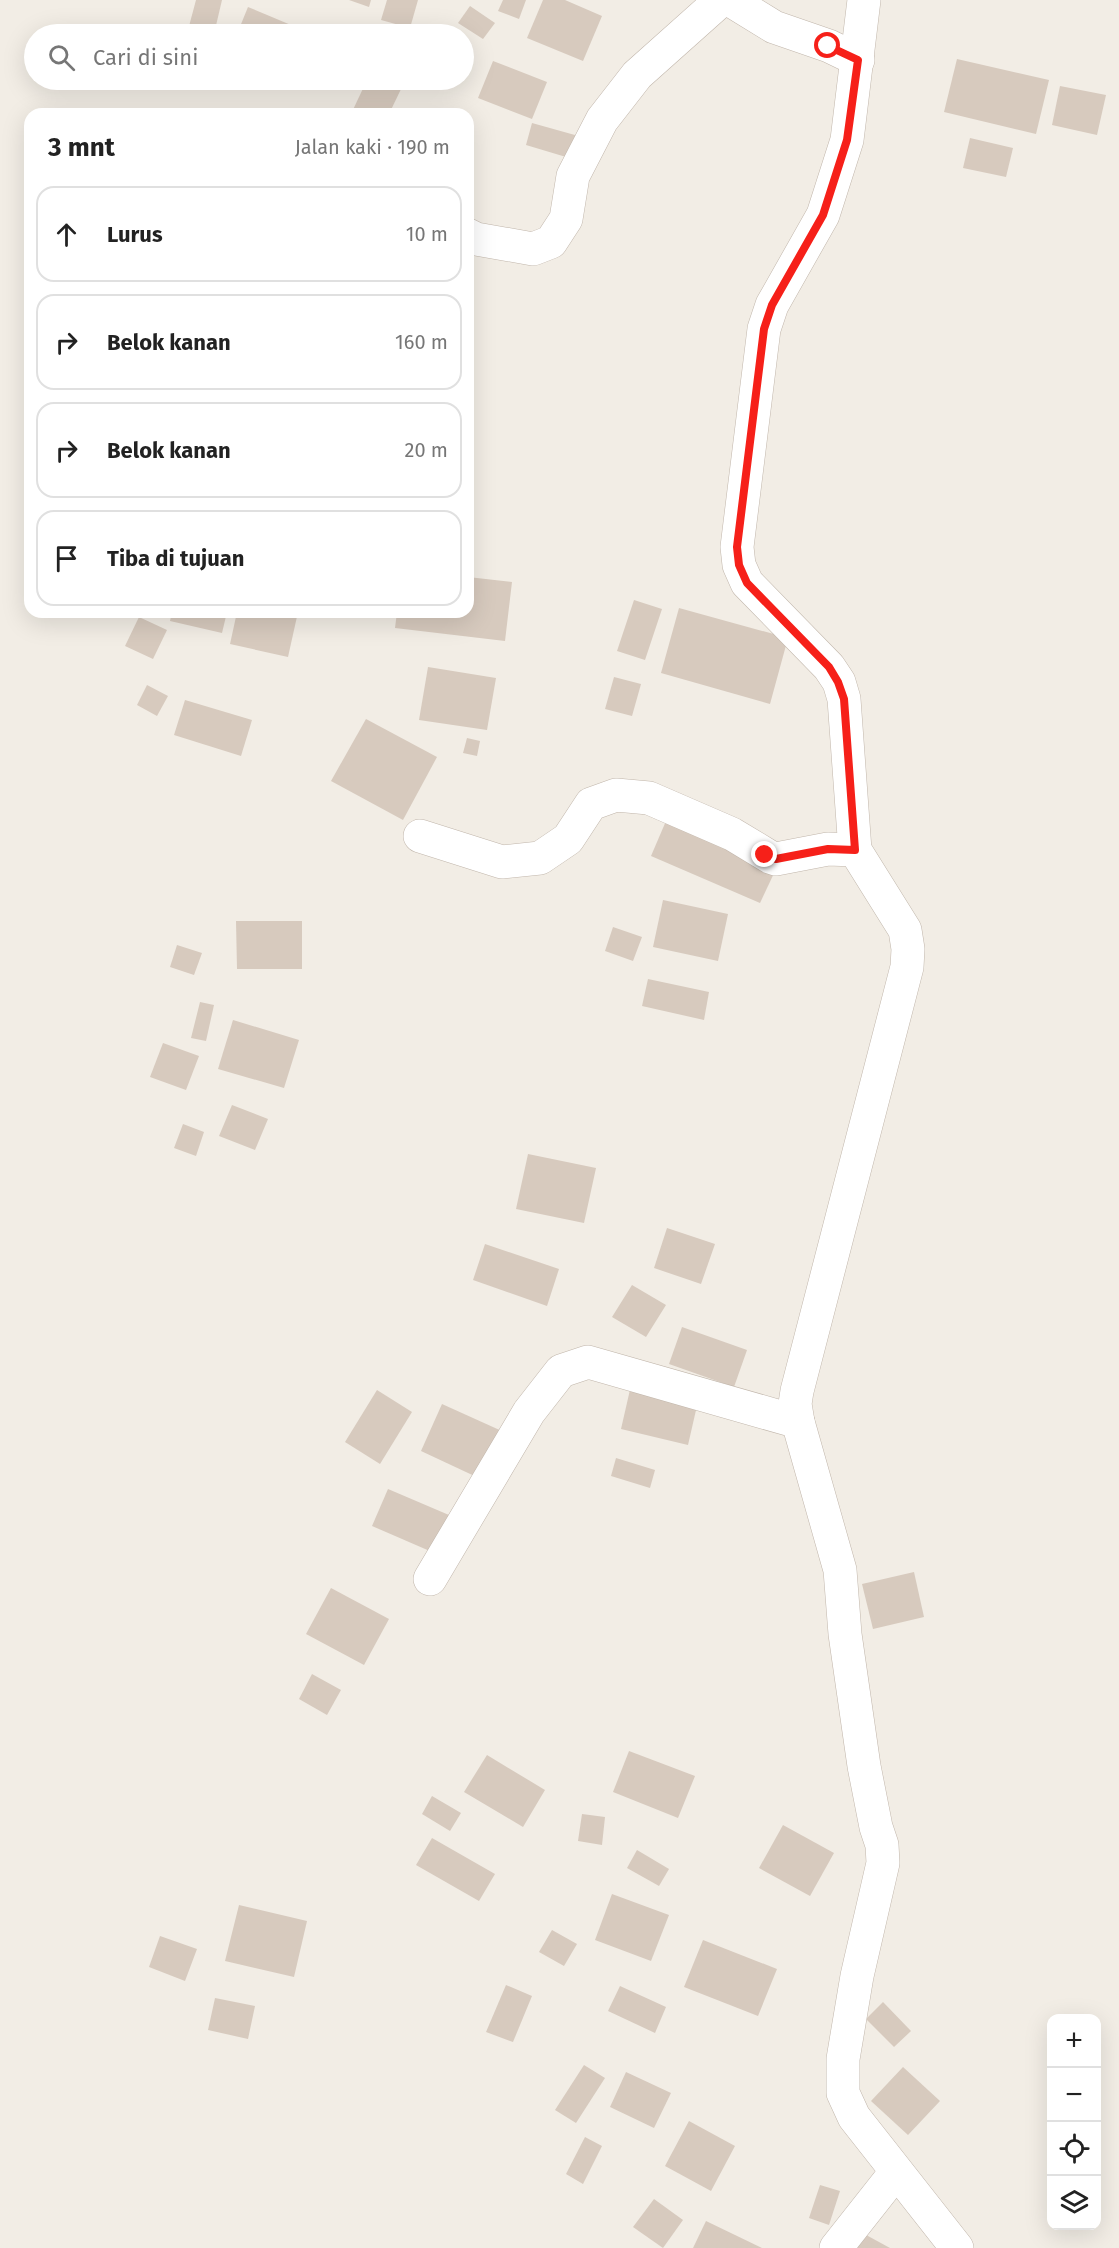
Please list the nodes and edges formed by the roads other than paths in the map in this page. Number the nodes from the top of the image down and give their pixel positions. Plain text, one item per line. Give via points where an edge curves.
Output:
1 (721, 0) edge
2 (730, 0) edge
3 (864, 0) edge
4 (858, 60) junction
5 (474, 238) edge
6 (420, 836) dead end
7 (855, 850) junction
8 (798, 1422) junction
9 (430, 1579) dead end
10 (896, 2172) junction
11 (836, 2248) edge
12 (957, 2248) edge

1 - 5 street via 637,75 602,120 573,176 566,219 551,242 533,249
2 - 4 street via 774,27
3 - 4 street
4 - 7 street via 847,140 823,215 772,305 764,329 737,547 747,583 829,667 838,682 844,699
6 - 7 street via 502,862 540,858 568,839 591,804 616,795 649,798 732,834 770,857 828,849
7 - 8 street via 905,930 907,967 797,1391
8 - 9 street via 588,1362 561,1371 529,1412
8 - 10 street via 840,1570 864,1766 882,1845 883,1863 843,2059 843,2093 854,2116
10 - 11 street
10 - 12 street

